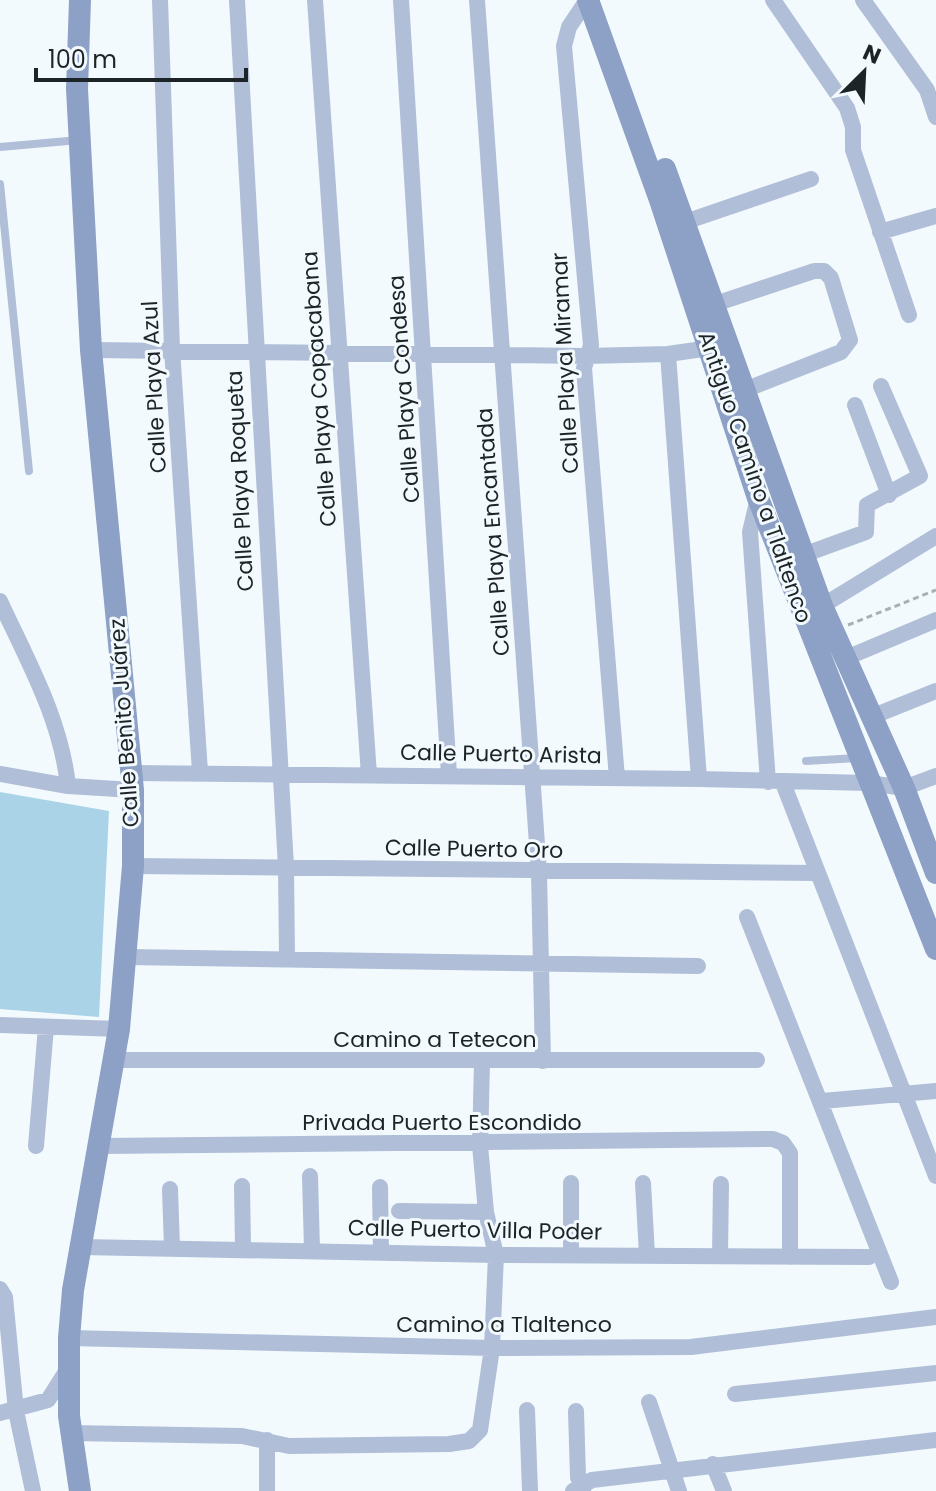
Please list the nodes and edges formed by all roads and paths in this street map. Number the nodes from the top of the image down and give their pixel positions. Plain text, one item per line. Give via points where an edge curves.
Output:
1 (80, 0) edge
2 (160, 0) edge
3 (237, 0) edge
4 (315, 0) edge
5 (401, 0) edge
6 (477, 0) edge
7 (588, 0) edge
8 (602, 0) edge
9 (773, 0) edge
10 (863, 0) edge
11 (624, 76) junction
12 (936, 117) edge
13 (79, 140) junction
14 (0, 147) edge
15 (811, 179) dead end
16 (0, 184) edge
17 (667, 197) junction
18 (936, 216) edge
19 (685, 222) junction
20 (880, 232) junction
21 (715, 304) junction
22 (909, 315) dead end
23 (720, 347) junction
24 (172, 349) junction
25 (91, 350) junction
26 (255, 350) junction
27 (338, 353) junction
28 (668, 354) junction
29 (425, 355) junction
30 (503, 355) junction
31 (586, 356) junction
32 (881, 386) dead end
33 (747, 389) junction
34 (855, 405) dead end
35 (29, 471) dead end
36 (889, 495) junction
37 (758, 498) junction
38 (936, 536) edge
39 (803, 555) junction
40 (936, 590) edge
41 (0, 601) edge
42 (822, 606) junction
43 (936, 620) edge
44 (833, 631) junction
45 (846, 658) junction
46 (936, 691) edge
47 (871, 717) junction
48 (861, 758) junction
49 (806, 761) dead end
50 (200, 772) junction
51 (280, 772) junction
52 (0, 774) edge
53 (369, 775) junction
54 (449, 775) junction
55 (936, 776) edge
56 (533, 778) junction
57 (617, 778) junction
58 (699, 779) junction
59 (132, 781) junction
60 (775, 782) junction
61 (869, 783) junction
62 (68, 786) junction
63 (904, 788) junction
64 (934, 865) edge
65 (133, 866) junction
66 (286, 867) junction
67 (539, 872) junction
68 (815, 873) junction
69 (747, 917) dead end
70 (936, 949) edge
71 (127, 957) junction
72 (287, 959) junction
73 (541, 963) junction
74 (698, 966) dead end
75 (0, 1025) edge
76 (46, 1027) junction
77 (119, 1029) junction
78 (114, 1060) junction
79 (757, 1060) dead end
80 (543, 1061) junction
81 (482, 1062) junction
82 (936, 1091) edge
83 (904, 1095) junction
84 (822, 1101) junction
85 (480, 1145) junction
86 (36, 1146) dead end
87 (100, 1146) junction
88 (310, 1176) dead end
89 (936, 1176) edge
90 (571, 1183) dead end
91 (643, 1183) dead end
92 (721, 1184) dead end
93 (242, 1186) dead end
94 (380, 1187) dead end
95 (170, 1189) dead end
96 (399, 1211) dead end
97 (486, 1212) junction
98 (81, 1247) junction
99 (172, 1248) junction
100 (243, 1248) junction
101 (312, 1250) junction
102 (381, 1252) junction
103 (571, 1253) junction
104 (496, 1255) junction
105 (647, 1255) junction
106 (720, 1256) junction
107 (790, 1257) junction
108 (869, 1257) dead end
109 (891, 1282) dead end
110 (0, 1289) edge
111 (936, 1317) edge
112 (69, 1338) junction
113 (492, 1348) junction
114 (68, 1367) junction
115 (936, 1373) edge
116 (735, 1394) dead end
117 (649, 1402) dead end
118 (527, 1410) dead end
119 (576, 1411) dead end
120 (8, 1412) edge
121 (70, 1433) junction
122 (267, 1440) junction
123 (936, 1440) edge
124 (713, 1464) junction
125 (671, 1469) junction
126 (579, 1490) edge
127 (33, 1491) edge
128 (80, 1491) edge
129 (267, 1491) edge
130 (530, 1491) edge
131 (679, 1491) edge
132 (724, 1491) edge

1 - 13 street, Calle Benito Juárez
2 - 24 street, Calle Playa Azul
3 - 26 street, Calle Playa Roqueta
4 - 27 street, Calle Playa Copacabana
5 - 29 street, Calle Playa Condesa
6 - 30 street, Calle Playa Encantada
7 - 11 street, Antiguo Camino a Tlaltenco
7 - 31 street, Calle Playa Miramar via 569,27 564,46 591,345
8 - 11 street
9 - 20 street via 847,108 853,150
10 - 12 street via 927,90
11 - 17 street, Antiguo Camino a Tlaltenco
13 - 14 lane
13 - 25 street, Calle Benito Juárez
15 - 19 street
16 - 35 lane
17 - 19 street
17 - 23 street, Antiguo Camino a Tlaltenco
18 - 20 street
19 - 21 street
20 - 22 street
21 - 23 street
21 - 33 street via 814,271 831,278 850,340 847,346
23 - 28 street
23 - 33 street
23 - 37 street, Antiguo Camino a Tlaltenco
24 - 25 street
24 - 26 street
24 - 50 street, Calle Playa Azul
25 - 59 street, Calle Benito Juárez
26 - 27 street
26 - 51 street, Calle Playa Roqueta
27 - 29 street
27 - 53 street, Calle Playa Copacabana
28 - 31 street
28 - 58 street
29 - 30 street
29 - 54 street, Calle Playa Condesa
30 - 31 street
30 - 56 street, Calle Playa Encantada
31 - 57 street, Calle Playa Miramar
32 - 36 street via 921,471 918,479
33 - 39 street
34 - 36 street
36 - 39 street via 867,505 866,532
37 - 48 street, Antiguo Camino a Tlaltenco
37 - 60 street via 750,532
38 - 42 street
39 - 42 street
40 - 44 path
41 - 62 street via 54,716
42 - 44 street
43 - 45 street
44 - 45 street
45 - 47 street
46 - 47 street
47 - 63 street
48 - 49 lane
48 - 61 street, Antiguo Camino a Tlaltenco
50 - 51 street, Calle Puerto Arista
50 - 59 street, Calle Puerto Arista
51 - 53 street, Calle Puerto Arista
51 - 66 street, Calle Playa Roqueta
52 - 62 street, Calle Puerto Arista
53 - 54 street, Calle Puerto Arista
54 - 56 street, Calle Puerto Arista
55 - 63 street
56 - 57 street, Calle Puerto Arista
56 - 67 street, Calle Playa Encantada
57 - 58 street, Calle Puerto Arista
58 - 60 street, Calle Puerto Arista
59 - 62 street, Calle Puerto Arista
59 - 65 street, Calle Benito Juárez
60 - 61 street, Calle Puerto Arista
60 - 68 street
61 - 63 street, Calle Puerto Arista
61 - 70 street, Antiguo Camino a Tlaltenco
63 - 64 street
65 - 66 street, Calle Puerto Oro
65 - 71 street, Calle Benito Juárez
66 - 67 street, Calle Puerto Oro
66 - 72 street, Calle Playa Roqueta
67 - 68 street, Calle Puerto Oro
67 - 73 street, Calle Playa Encantada
68 - 83 street
69 - 84 street
71 - 72 street
71 - 77 street, Calle Benito Juárez
72 - 73 street
73 - 74 street
73 - 80 street, Calle Playa Encantada
75 - 76 street
76 - 77 street
76 - 86 street
77 - 78 street, Calle Benito Juárez
78 - 81 street, Camino a Tetecon
78 - 87 street, Calle Benito Juárez
79 - 80 street, Camino a Tetecon
80 - 81 street, Camino a Tetecon
81 - 85 street
82 - 83 street
83 - 84 street
83 - 89 street
84 - 109 street
85 - 87 street, Privada Puerto Escondido
85 - 97 street
85 - 107 street, Privada Puerto Escondido via 773,1139 790,1153
87 - 98 street, Calle Benito Juárez
88 - 101 street
90 - 103 street
91 - 105 street
92 - 106 street
93 - 100 street
94 - 102 street
95 - 99 street
96 - 97 street
97 - 104 street
98 - 99 street, Calle Puerto Villa Poder
98 - 112 street, Calle Benito Juárez
99 - 100 street, Calle Puerto Villa Poder
100 - 101 street, Calle Puerto Villa Poder
101 - 102 street, Calle Puerto Villa Poder
102 - 104 street, Calle Puerto Villa Poder
103 - 104 street, Calle Puerto Villa Poder
103 - 105 street, Calle Puerto Villa Poder
104 - 113 street
105 - 106 street, Calle Puerto Villa Poder
106 - 107 street, Calle Puerto Villa Poder
107 - 108 street, Calle Puerto Villa Poder
110 - 120 street via 5,1297
111 - 113 street, Camino a Tlaltenco via 718,1346
112 - 113 street, Camino a Tlaltenco
112 - 114 street, Calle Benito Juárez
113 - 122 street via 480,1430 469,1441 289,1446
114 - 120 street via 48,1400
114 - 121 street, Calle Benito Juárez
115 - 116 street
117 - 125 street
118 - 130 street
119 - 126 street
120 - 127 street
121 - 122 street
121 - 128 street, Calle Benito Juárez
122 - 129 street
123 - 124 street
124 - 125 street
124 - 132 street
125 - 126 street via 592,1480
125 - 131 street

